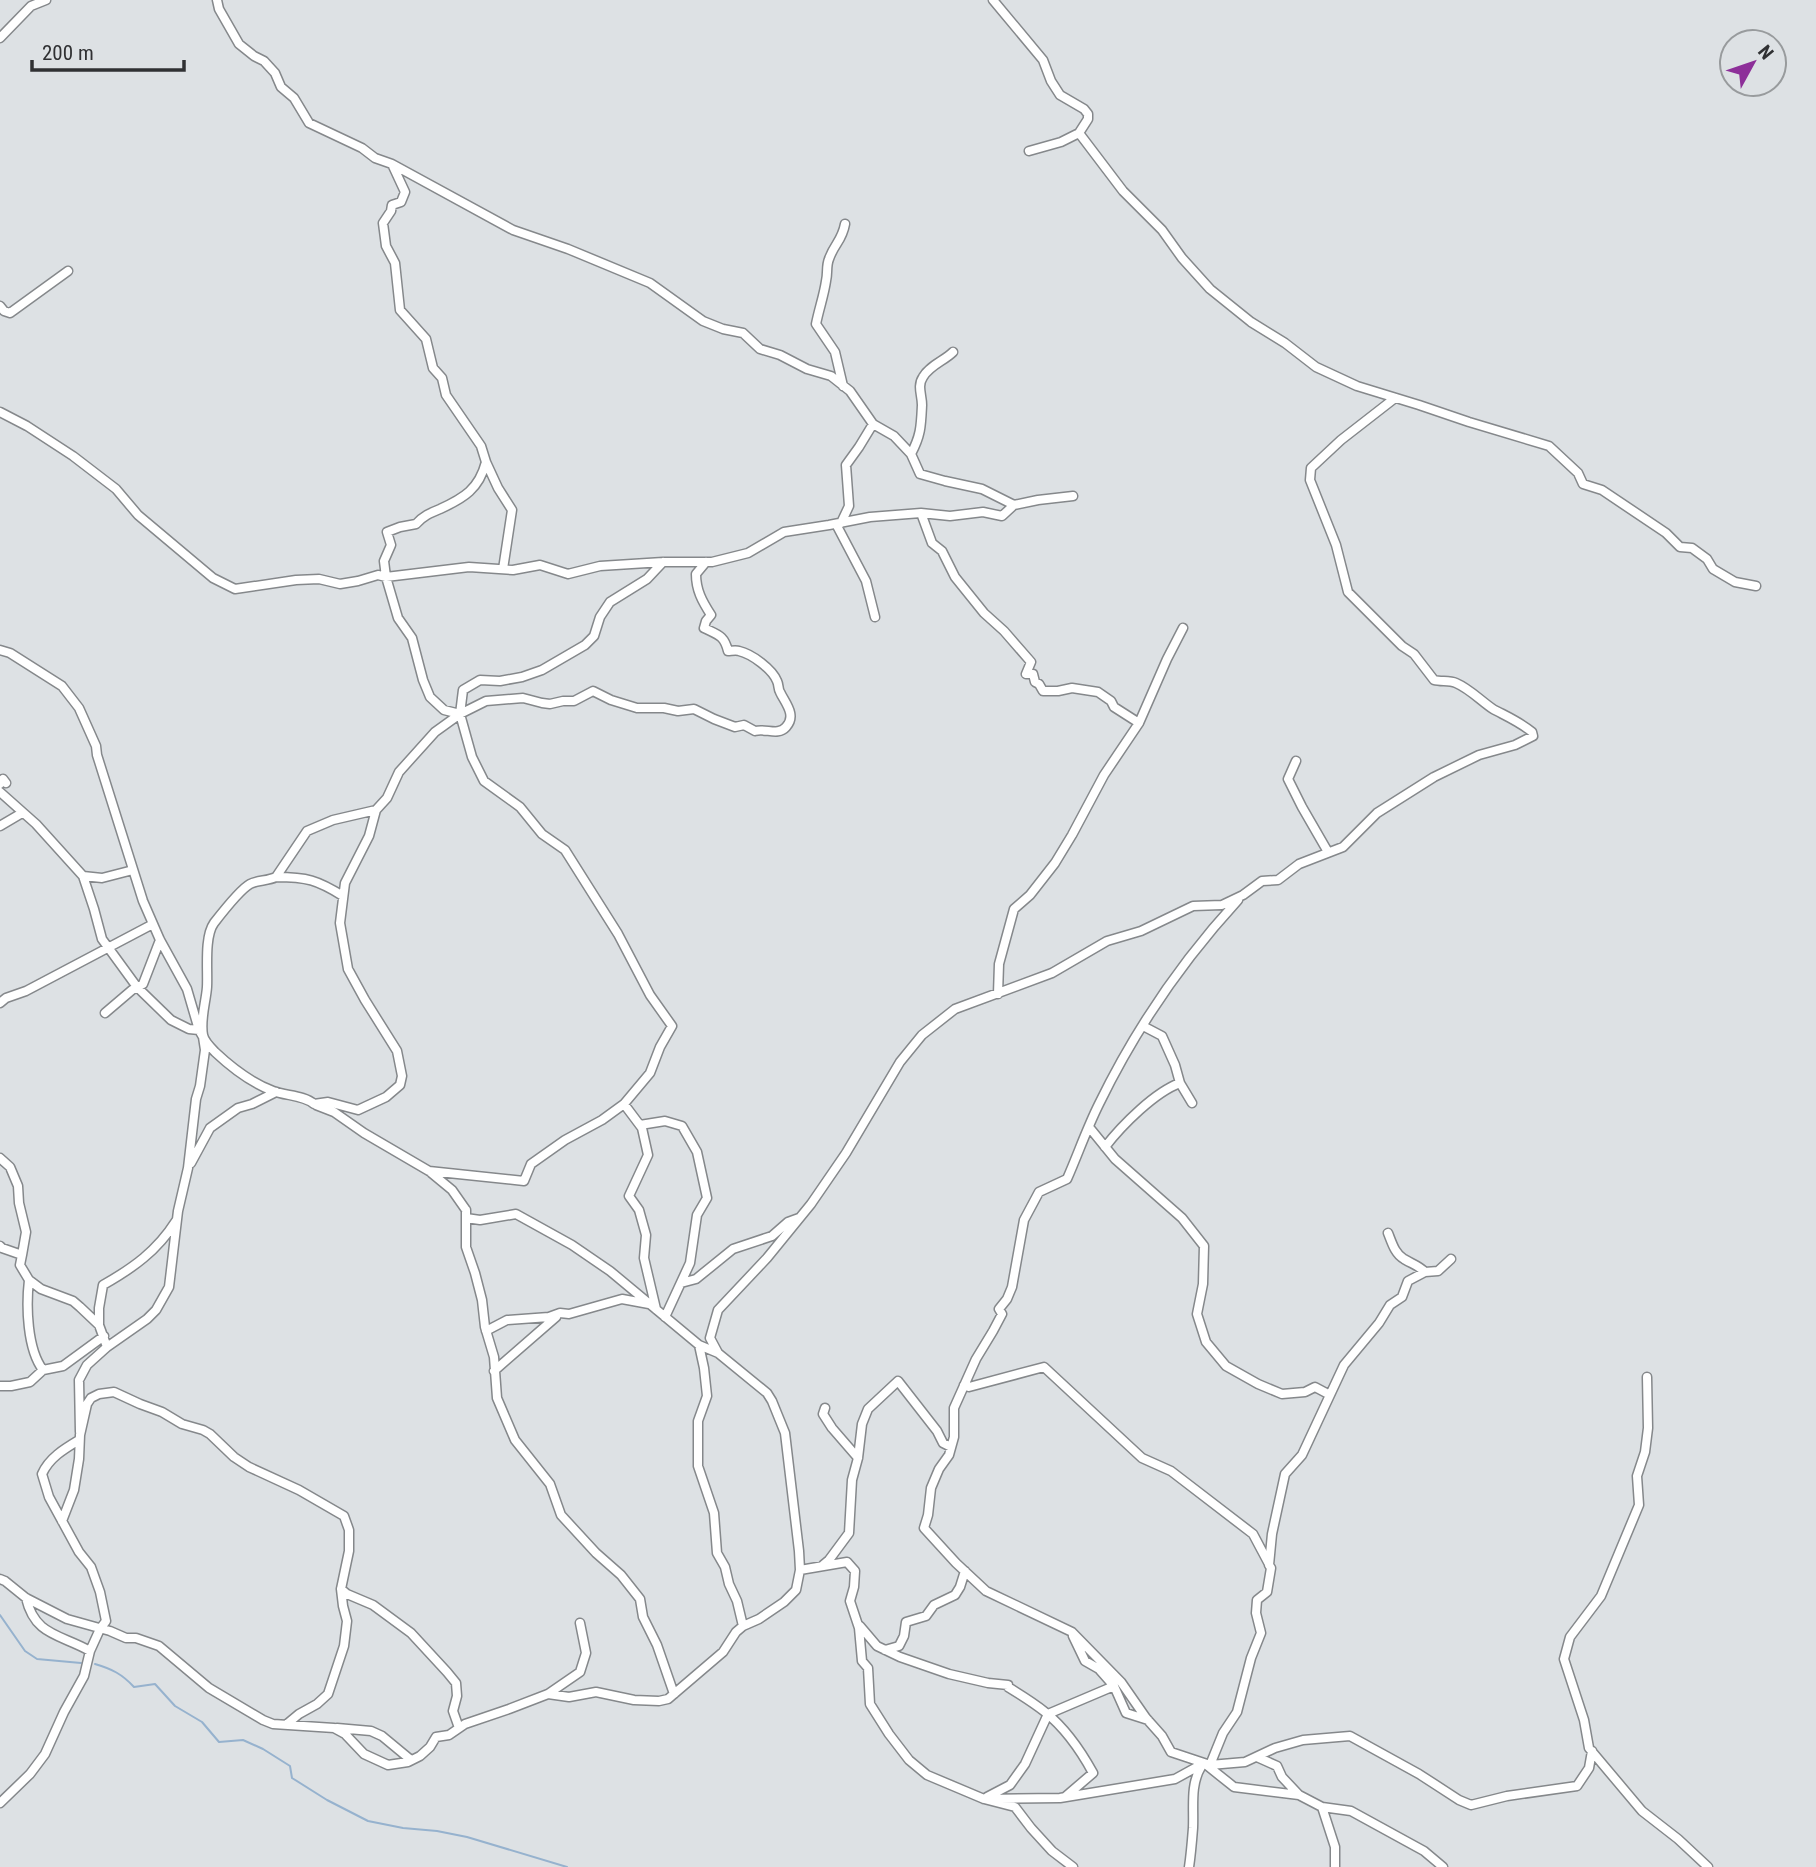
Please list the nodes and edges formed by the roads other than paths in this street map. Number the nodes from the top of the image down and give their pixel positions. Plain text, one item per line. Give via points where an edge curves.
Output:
1 (46, 0) edge
2 (217, 0) edge
3 (993, 0) edge
4 (0, 38) edge
5 (1079, 133) junction
6 (1029, 151) dead end
7 (392, 164) junction
8 (845, 224) dead end
9 (68, 271) dead end
10 (0, 306) edge
11 (953, 352) dead end
12 (843, 386) junction
13 (1395, 398) junction
14 (0, 412) edge
15 (873, 424) junction
16 (911, 454) junction
17 (486, 462) junction
18 (1073, 496) dead end
19 (1014, 505) junction
20 (921, 513) junction
21 (838, 523) junction
22 (663, 562) junction
23 (706, 562) junction
24 (503, 569) junction
25 (386, 577) junction
26 (1756, 586) dead end
27 (875, 617) dead end
28 (1183, 628) dead end
29 (0, 650) edge
30 (460, 714) junction
31 (1139, 723) junction
32 (1296, 761) dead end
33 (0, 792) edge
34 (376, 810) junction
35 (22, 813) junction
36 (0, 826) edge
37 (1328, 852) junction
38 (133, 870) junction
39 (83, 876) junction
40 (276, 877) junction
41 (1243, 895) junction
42 (343, 896) junction
43 (153, 924) junction
44 (160, 940) junction
45 (108, 948) junction
46 (137, 987) junction
47 (998, 994) junction
48 (0, 1003) edge
49 (105, 1013) dead end
50 (1143, 1026) junction
51 (201, 1034) junction
52 (1180, 1083) junction
53 (276, 1092) junction
54 (1192, 1102) dead end
55 (314, 1104) junction
56 (624, 1104) junction
57 (640, 1125) junction
58 (1089, 1128) junction
59 (1105, 1147) junction
60 (0, 1158) edge
61 (188, 1168) junction
62 (429, 1171) junction
63 (466, 1210) junction
64 (800, 1218) junction
65 (178, 1219) junction
66 (1388, 1233) dead end
67 (0, 1246) edge
68 (23, 1255) junction
69 (1451, 1259) dead end
70 (1425, 1272) junction
71 (29, 1280) junction
72 (681, 1283) junction
73 (653, 1307) junction
74 (560, 1313) junction
75 (665, 1317) junction
76 (99, 1325) junction
77 (486, 1331) junction
78 (104, 1336) junction
79 (699, 1345) junction
80 (107, 1347) junction
81 (718, 1353) junction
82 (43, 1370) junction
83 (494, 1371) junction
84 (1647, 1377) dead end
85 (964, 1385) junction
86 (0, 1386) edge
87 (1330, 1395) junction
88 (825, 1408) dead end
89 (80, 1436) junction
90 (951, 1447) junction
91 (858, 1458) junction
92 (62, 1521) junction
93 (821, 1567) junction
94 (1271, 1568) junction
95 (800, 1570) junction
96 (965, 1571) junction
97 (0, 1579) edge
98 (341, 1588) junction
99 (26, 1598) junction
100 (580, 1623) dead end
101 (858, 1624) junction
102 (743, 1626) junction
103 (100, 1629) junction
104 (1070, 1631) junction
105 (885, 1650) junction
106 (90, 1651) junction
107 (1114, 1686) junction
108 (548, 1694) junction
109 (674, 1694) junction
110 (1048, 1714) junction
111 (1149, 1720) junction
112 (287, 1724) junction
113 (334, 1728) junction
114 (458, 1728) junction
115 (1592, 1752) junction
116 (1256, 1757) junction
117 (411, 1760) junction
118 (1207, 1764) junction
119 (1299, 1795) junction
120 (1065, 1797) junction
121 (984, 1798) junction
122 (0, 1803) edge
123 (1322, 1807) junction
124 (1073, 1867) edge
125 (1189, 1867) edge
126 (1335, 1867) edge
127 (1443, 1867) edge
128 (1708, 1867) edge

1 - 4 street via 31,6
2 - 7 street via 239,44 275,73 309,123
3 - 5 street via 1043,60 1060,95 1088,114
5 - 6 street
5 - 13 street via 1123,191 1210,289 1316,367
7 - 12 street via 513,230 650,284 703,321 743,333 760,349 831,376
7 - 17 street via 405,192 383,223 386,246 395,263 400,310 426,339 446,395 481,446
8 - 12 street via 827,261 816,324 835,352
9 - 10 street via 10,313
11 - 16 street via 922,377 920,437
12 - 15 street
13 - 26 street via 1549,446 1578,473 1583,484 1602,490 1680,547 1692,548 1735,582
13 - 37 street via 1341,440 1310,472 1348,592 1414,654 1434,680 1460,685 1534,734 1433,777 1377,813 1343,847
14 - 25 street via 74,456 213,578 235,589 296,580 340,584
15 - 16 street via 894,436
15 - 21 street via 845,465 849,506
16 - 19 street via 920,474 982,489
17 - 24 street via 512,510
17 - 25 street via 482,477 468,494 416,524 387,532 391,545 384,561
18 - 19 street
19 - 20 street via 1002,516
20 - 21 street
20 - 31 street via 932,543 942,551 955,577 1031,662 1027,674 1033,674 1044,691 1072,688 1098,692
21 - 23 street via 784,532 748,553
21 - 27 street via 866,581
22 - 23 street
22 - 24 street via 600,566 568,574 540,565
22 - 30 street via 647,579 610,602 585,645 522,677 480,680 463,690
23 - 30 street via 696,574 696,587 711,615 704,628 720,635 728,651 750,656 777,680 791,719 778,732 736,727 694,709 637,708 593,691 573,701 550,704 523,698 485,701
24 - 25 street via 469,567
25 - 30 street via 430,697 444,710
28 - 31 street
29 - 38 street via 62,686 79,708 96,746
30 - 34 street via 435,732 399,772
30 - 56 street via 484,781 520,807 542,834 565,850 672,1026 650,1073
31 - 47 street via 1055,863 1014,909 999,964
32 - 37 street via 1289,779
33 - 35 street
34 - 40 street via 307,831
34 - 42 street
35 - 36 street
35 - 39 street
37 - 41 street via 1299,864 1278,880 1262,881
38 - 39 street via 102,878
38 - 43 street
39 - 45 street
40 - 42 street via 303,877
40 - 51 street via 252,882 212,926
41 - 47 street via 1222,905 1193,906
41 - 50 street via 1190,956
42 - 55 street via 340,923 348,969 397,1051 402,1076 400,1085 386,1097 358,1110 328,1102
43 - 44 street
43 - 45 street
44 - 46 street via 143,984
44 - 51 street via 187,989
45 - 46 street
45 - 48 street
46 - 49 street
46 - 51 street via 171,1020
47 - 64 street via 955,1009 922,1035
50 - 52 street via 1163,1036
50 - 58 street
51 - 53 street via 215,1052 254,1083
51 - 61 street via 205,1050
52 - 54 street
52 - 59 street via 1130,1119
53 - 55 street
53 - 61 street via 238,1108 210,1128
55 - 62 street
56 - 57 street
56 - 62 street via 531,1164 523,1181
57 - 72 street via 666,1121 682,1126 697,1152 707,1198 696,1215 690,1264
57 - 73 street via 648,1155 629,1196 639,1210 646,1235 643,1258
58 - 59 street
58 - 85 street via 1067,1179 1039,1192 1024,1220 1012,1287
59 - 87 street via 1182,1218 1204,1245 1197,1314 1206,1342 1226,1366 1282,1394 1315,1387
60 - 68 street via 10,1167 18,1186 26,1232
61 - 65 street
62 - 63 street via 452,1190
63 - 73 street via 466,1218 480,1220 516,1214 572,1245
63 - 77 street via 466,1247
64 - 72 street via 772,1236 733,1249 696,1279
64 - 81 street via 718,1310 710,1338
65 - 76 street via 159,1245 103,1285
65 - 80 street via 169,1287 147,1319
66 - 70 street via 1403,1259
67 - 68 street
68 - 71 street via 20,1265
69 - 70 street via 1438,1271
70 - 87 street via 1408,1281 1402,1297 1390,1305 1344,1365
71 - 76 street via 73,1301
71 - 82 street via 28,1315 37,1363
72 - 75 street
73 - 74 street via 622,1299
73 - 75 street
74 - 77 street via 507,1320
74 - 83 street
75 - 79 street
76 - 78 street
77 - 83 street
78 - 80 street
78 - 82 street via 63,1366
79 - 81 street
79 - 102 street via 707,1396 698,1422 698,1466 714,1513 717,1553
80 - 89 street via 79,1380
81 - 95 street via 767,1393 785,1433
82 - 86 street via 30,1382
83 - 109 street via 496,1398 515,1440 550,1484 561,1514 640,1600
84 - 115 street via 1648,1428 1637,1476 1639,1505 1601,1596 1570,1637 1564,1659
85 - 90 street via 954,1408
85 - 94 street via 1044,1367 1142,1458 1171,1471 1253,1534
87 - 94 street via 1302,1455 1285,1474 1272,1534
88 - 91 street via 827,1421
89 - 92 street via 74,1490
89 - 92 street via 45,1466 42,1474
89 - 98 street via 87,1404 107,1392 117,1392 210,1434 249,1468 344,1516 349,1551
90 - 91 street via 943,1443 898,1381 868,1409
90 - 96 street via 931,1488 924,1528
91 - 93 street via 849,1533
92 - 103 street via 91,1567 100,1592 106,1621
93 - 95 street
93 - 101 street via 847,1562 855,1571 850,1601
94 - 118 street via 1267,1592 1257,1600 1261,1633 1237,1712
95 - 102 street via 796,1590 784,1602
96 - 104 street via 986,1591
96 - 105 street via 955,1595 934,1605 926,1616 906,1622 899,1646
97 - 99 street
98 - 112 street via 347,1621 344,1646 328,1694
98 - 114 street via 411,1633 447,1672 456,1683 453,1711
99 - 103 street via 67,1619
99 - 106 street via 41,1628
100 - 108 street via 586,1653 580,1672
101 - 105 street
101 - 121 street via 862,1661 869,1668 870,1704 889,1734 927,1774
102 - 109 street via 723,1652
103 - 106 street
103 - 112 street via 159,1646 209,1688 263,1720
104 - 107 street via 1085,1661
104 - 111 street via 1121,1682
105 - 110 street via 950,1674 1008,1685
106 - 122 street via 84,1676 45,1754
107 - 110 street
107 - 111 street via 1126,1713
108 - 109 street via 569,1697 596,1692 659,1702
108 - 114 street
110 - 120 street via 1093,1773
110 - 121 street via 1025,1764 1010,1784
111 - 118 street via 1171,1752
112 - 113 street
113 - 117 street via 382,1736
113 - 117 street via 375,1760 388,1765
114 - 117 street via 436,1737
115 - 116 street via 1589,1768 1577,1786 1471,1805 1350,1736 1303,1740
115 - 128 street via 1642,1811
116 - 118 street
116 - 119 street via 1277,1766
118 - 119 street via 1234,1787
118 - 120 street via 1175,1779
118 - 125 street via 1193,1789
119 - 123 street
120 - 121 street
121 - 124 street via 1015,1807
123 - 126 street via 1335,1847
123 - 127 street via 1351,1811 1424,1851

